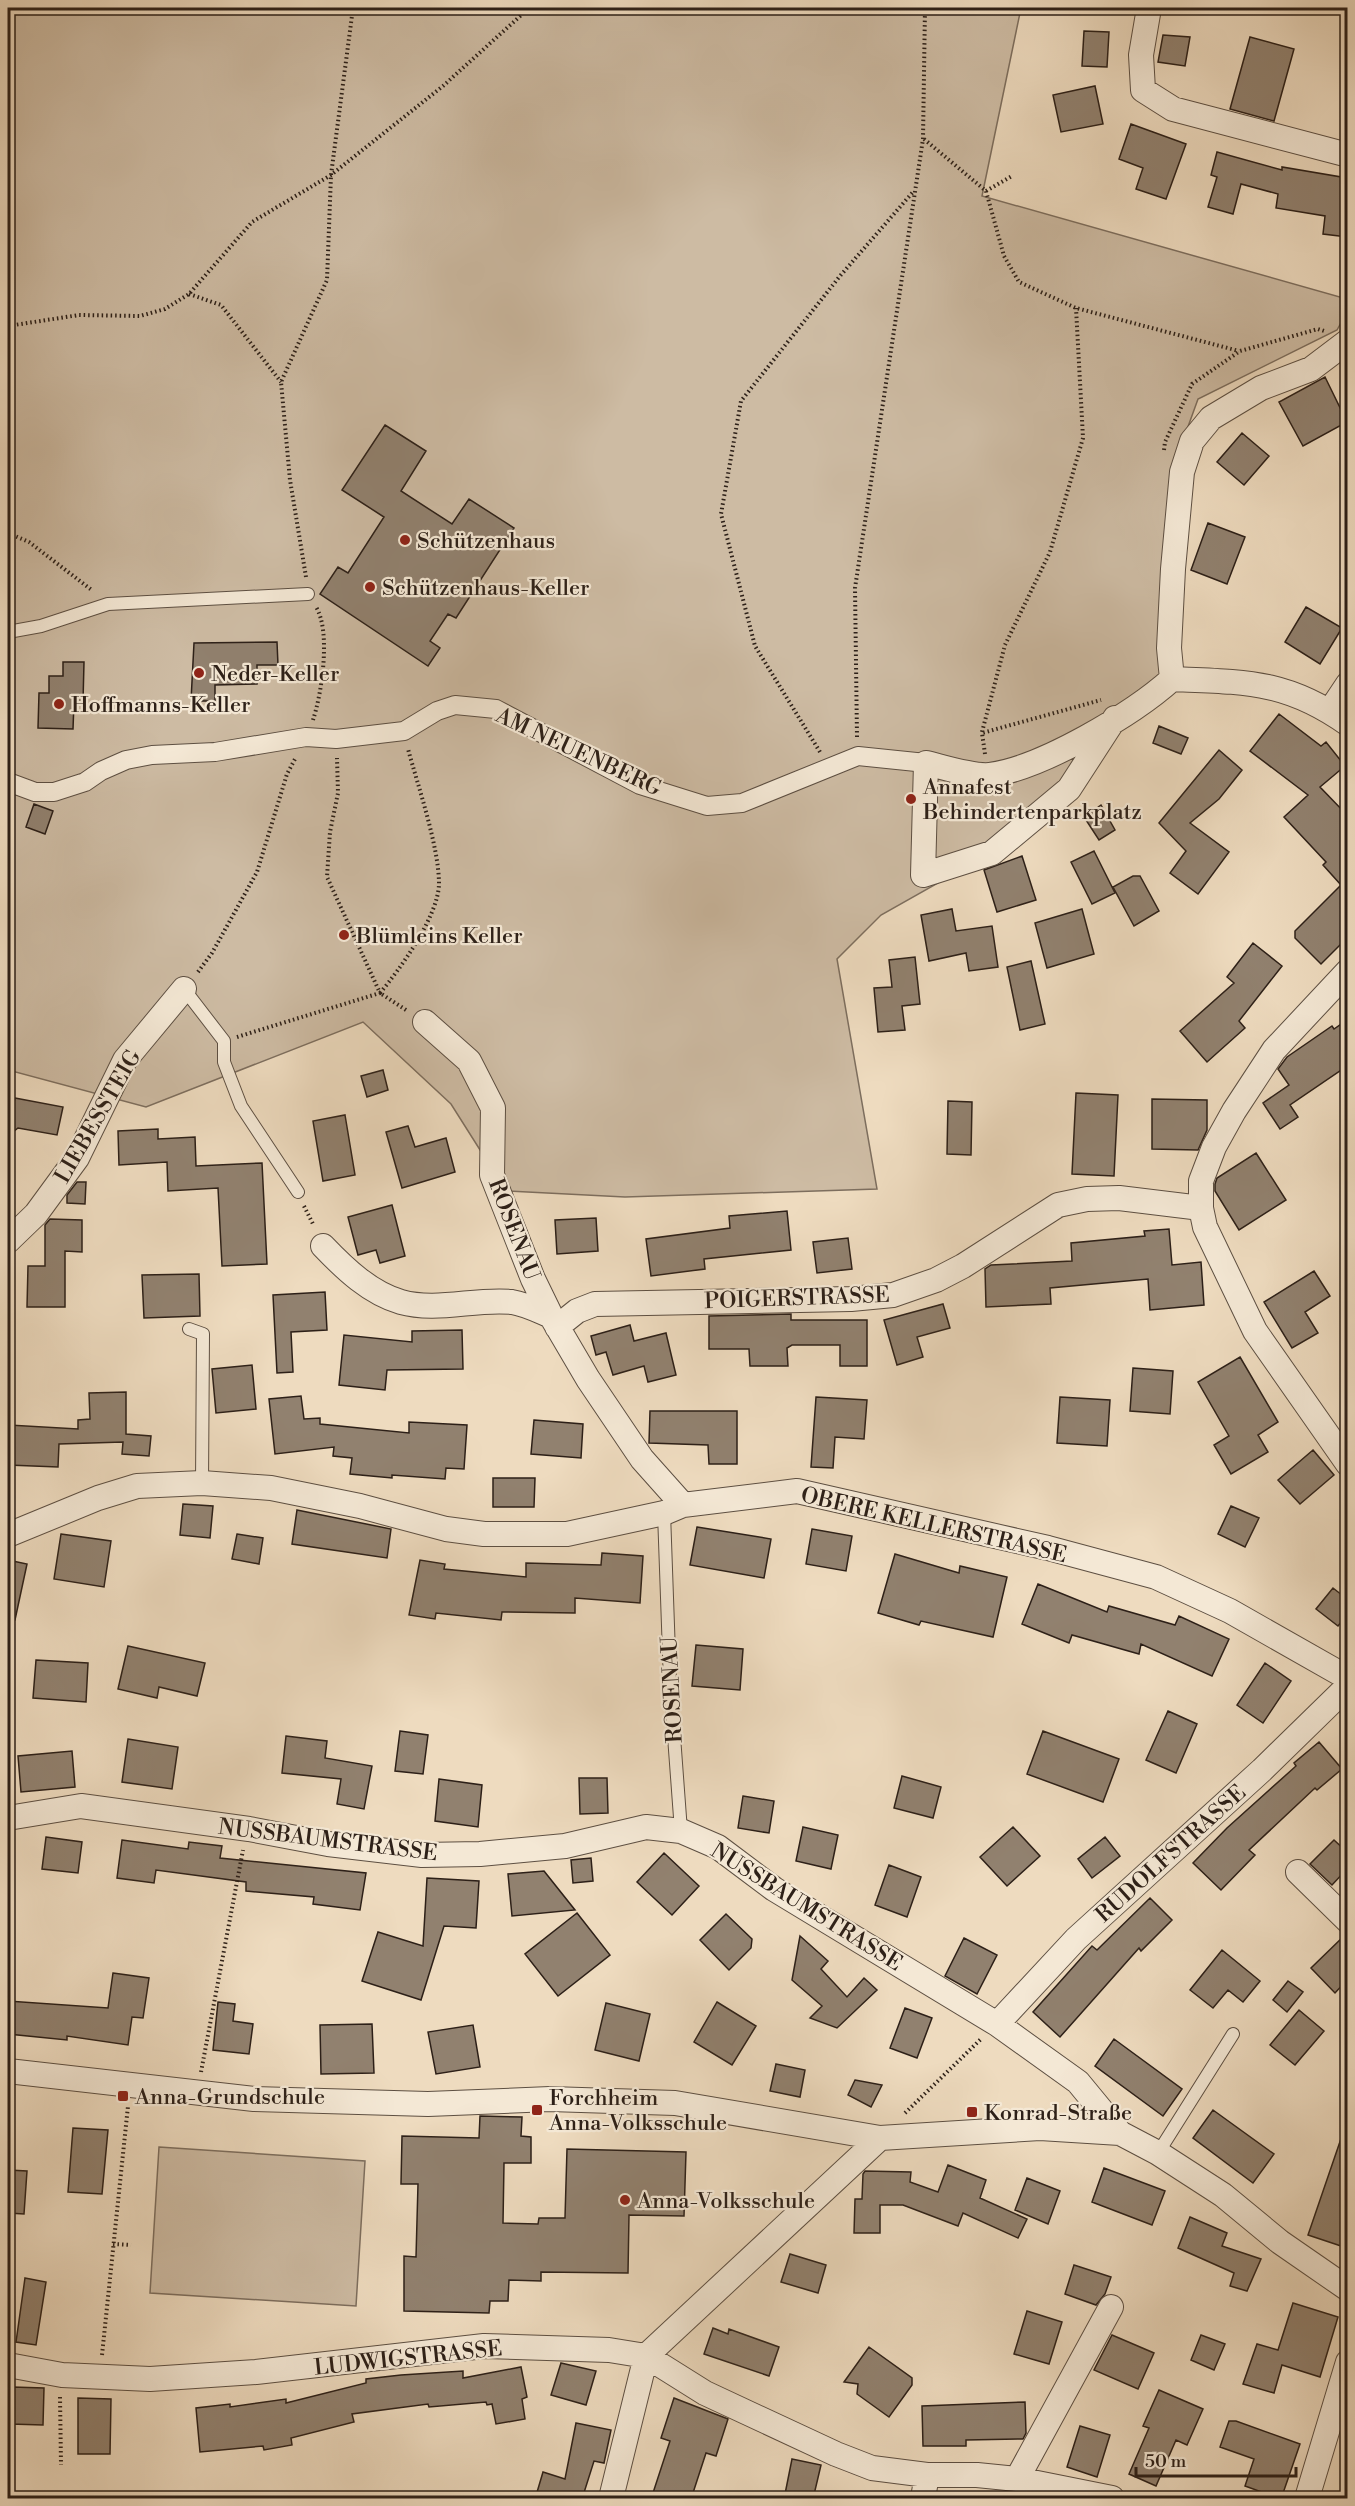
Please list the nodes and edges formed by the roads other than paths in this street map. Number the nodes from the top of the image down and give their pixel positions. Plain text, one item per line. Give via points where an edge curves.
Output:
1 (1149, 8) edge
2 (1347, 154) edge
3 (1347, 340) edge
4 (308, 594) road end
5 (8, 632) edge
6 (1172, 679) junction
7 (1347, 684) edge
8 (1115, 718) junction
9 (1339, 718) edge
10 (926, 764) junction
11 (8, 782) edge
12 (1347, 971) edge
13 (184, 989) joint
14 (425, 1022) road end
15 (298, 1192) road end
16 (1202, 1208) junction
17 (8, 1241) edge
18 (323, 1246) road end
19 (554, 1321) junction
20 (189, 1329) dead end
21 (1347, 1464) edge
22 (202, 1483) junction
23 (674, 1509) junction
24 (8, 1535) edge
25 (1347, 1678) edge
26 (1347, 1686) edge
27 (8, 1818) edge
28 (681, 1831) junction
29 (1298, 1872) dead end
30 (1347, 1921) edge
31 (997, 2024) junction
32 (1233, 2034) dead end
33 (8, 2071) edge
34 (1120, 2133) junction
35 (880, 2138) junction
36 (1158, 2153) junction
37 (1347, 2289) edge
38 (1111, 2307) dead end
39 (646, 2356) junction
40 (1347, 2362) edge
41 (8, 2365) edge
42 (1338, 2426) edge
43 (1017, 2479) junction
44 (925, 2487) edge
45 (611, 2499) edge
46 (1112, 2499) edge
47 (1307, 2499) edge

1 - 2 street via 1141,55 1143,90 1173,109
3 - 6 street via 1311,369 1261,388 1211,418 1192,441 1182,472 1174,558 1168,648
4 - 5 lane via 108,604 41,626
6 - 8 street, AM NEUENBERG via 1149,699
6 - 9 street via 1245,682 1289,691
7 - 9 street
8 - 10 street, AM NEUENBERG via 1055,755 988,775
8 - 10 street, AM NEUENBERG via 1069,789 992,853 922,875
10 - 11 street, AM NEUENBERG via 858,756 742,803 707,806 640,785 496,709 455,705 404,731 336,739 306,737 215,752 126,760 85,782 54,792 35,792
12 - 16 street via 1274,1050 1234,1111 1201,1181
13 - 15 lane via 224,1041 224,1062 241,1106
13 - 17 street, LIEBESSTEIG via 125,1060 77,1158 36,1214
14 - 19 street, ROSENAU via 469,1061 493,1108 492,1175
16 - 19 street, POIGERSTRASSE via 1119,1198 1058,1205 963,1266 893,1295 595,1304
16 - 21 street via 1204,1227 1255,1331
18 - 19 street, ROSENAU via 371,1288 401,1302 513,1302
19 - 23 street, ROSENAU
20 - 22 lane via 203,1334
22 - 23 street, OBERE KELLERSTRASSE via 272,1488 446,1529 484,1534 567,1534
22 - 24 street, OBERE KELLERSTRASSE via 136,1486
23 - 25 street, OBERE KELLERSTRASSE via 797,1491 1048,1548 1188,1589
23 - 28 lane, ROSENAU via 670,1682
26 - 31 street, RUDOLFSTRASSE via 1262,1770 1076,1939
27 - 28 street, NUSSBAUMSTRASSE via 81,1806 422,1855 565,1846 646,1827
28 - 31 street, NUSSBAUMSTRASSE via 718,1847 774,1888
29 - 30 street
31 - 34 street, NUSSBAUMSTRASSE via 1078,2082
32 - 36 lane
33 - 35 street via 254,2099 428,2104 550,2098 675,2103
34 - 35 street via 1040,2128
34 - 36 street, NUSSBAUMSTRASSE
35 - 39 street
36 - 37 street, NUSSBAUMSTRASSE via 1223,2195 1280,2242
38 - 43 street
39 - 41 street, LUDWIGSTRASSE via 609,2350 484,2346 256,2372 150,2379 62,2375
39 - 44 street, LUDWIGSTRASSE via 705,2393 836,2454
39 - 45 street
40 - 42 street
42 - 47 street
43 - 44 street, LUDWIGSTRASSE via 977,2475
43 - 46 street, LUDWIGSTRASSE

